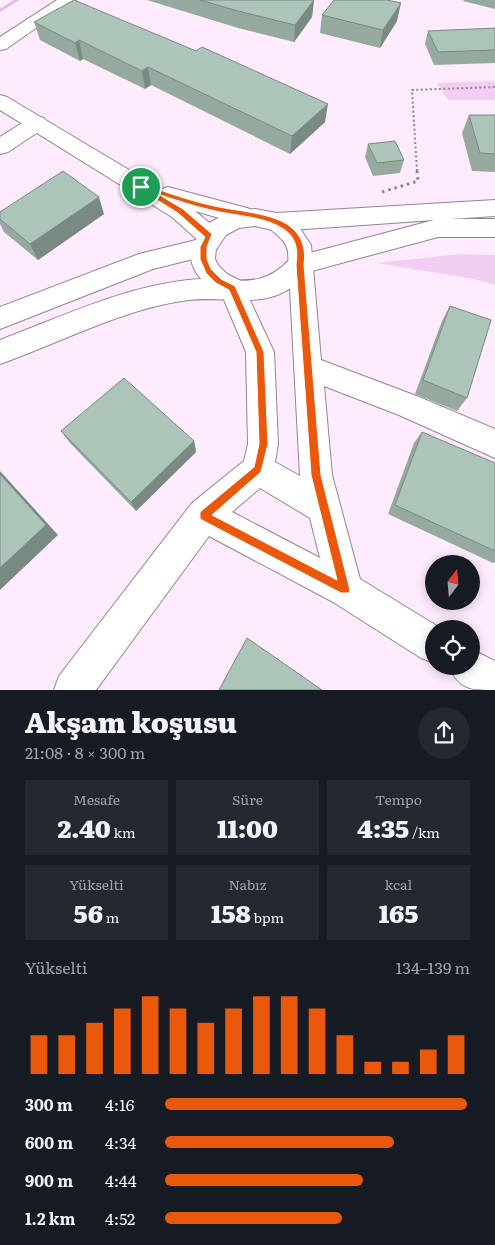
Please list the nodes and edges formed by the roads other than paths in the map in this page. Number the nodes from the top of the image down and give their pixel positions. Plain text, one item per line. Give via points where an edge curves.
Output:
1 (46, 0) edge
2 (68, 0) edge
3 (0, 28) edge
4 (0, 46) edge
5 (0, 101) edge
6 (37, 123) junction
7 (0, 147) edge
8 (141, 187) junction
9 (495, 208) edge
10 (247, 217) junction
11 (277, 222) junction
12 (495, 228) edge
13 (206, 241) junction
14 (300, 265) junction
15 (232, 288) junction
16 (0, 318) edge
17 (0, 352) edge
18 (309, 368) junction
19 (495, 444) edge
20 (258, 469) junction
21 (324, 508) junction
22 (204, 515) junction
23 (345, 590) junction
24 (425, 639) edge
25 (480, 674) edge
26 (495, 683) edge
27 (73, 690) edge

1 - 3 street
2 - 4 street
5 - 6 street
6 - 7 street
6 - 8 street
8 - 10 street
8 - 13 street via 180,211
9 - 11 street
10 - 11 street
10 - 13 street via 219,226
11 - 14 street via 298,240 302,252
12 - 14 street via 438,228
13 - 15 street via 203,259 208,271
13 - 16 street
14 - 15 street via 281,285 249,291
14 - 18 street
15 - 17 street via 188,290 145,298
15 - 20 street via 260,352 263,444
18 - 19 street via 409,406
18 - 21 street via 316,475
20 - 21 street
20 - 22 street
21 - 23 street
22 - 23 street
22 - 27 street
23 - 24 street
25 - 26 street

